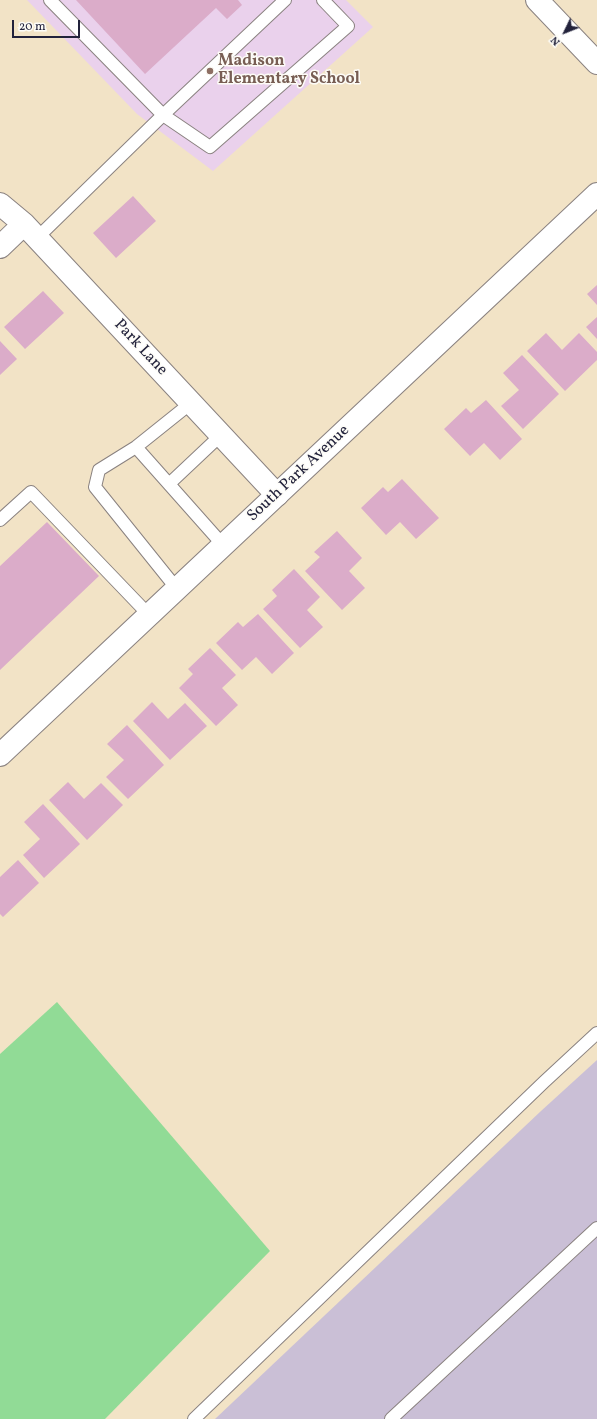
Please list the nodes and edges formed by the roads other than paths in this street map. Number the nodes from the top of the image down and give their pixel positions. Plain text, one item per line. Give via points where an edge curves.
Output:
1 (50, 0) edge
2 (285, 0) edge
3 (323, 0) edge
4 (537, 0) edge
5 (597, 63) edge
6 (163, 115) junction
7 (597, 194) edge
8 (0, 204) edge
9 (31, 231) junction
10 (0, 247) edge
11 (191, 403) junction
12 (221, 435) junction
13 (136, 447) junction
14 (169, 484) junction
15 (277, 495) junction
16 (0, 520) edge
17 (223, 545) junction
18 (177, 589) junction
19 (149, 615) junction
20 (0, 755) edge
21 (597, 1033) edge
22 (597, 1228) edge
23 (194, 1419) edge
24 (391, 1419) edge

1 - 6 lane
2 - 6 lane
3 - 6 lane via 348,26 210,147
4 - 5 street
6 - 9 lane
7 - 15 street, South Park Avenue
8 - 9 street, Park Lane
9 - 10 street
9 - 11 street, Park Lane
11 - 12 street, Park Lane
11 - 13 lane
12 - 14 lane
12 - 15 street, Park Lane
13 - 14 lane
13 - 18 lane via 98,470 95,487
14 - 17 lane
15 - 17 street, South Park Avenue
16 - 19 lane via 31,492
17 - 18 street, South Park Avenue
18 - 19 street, South Park Avenue
19 - 20 street, South Park Avenue
21 - 23 lane
22 - 24 lane

